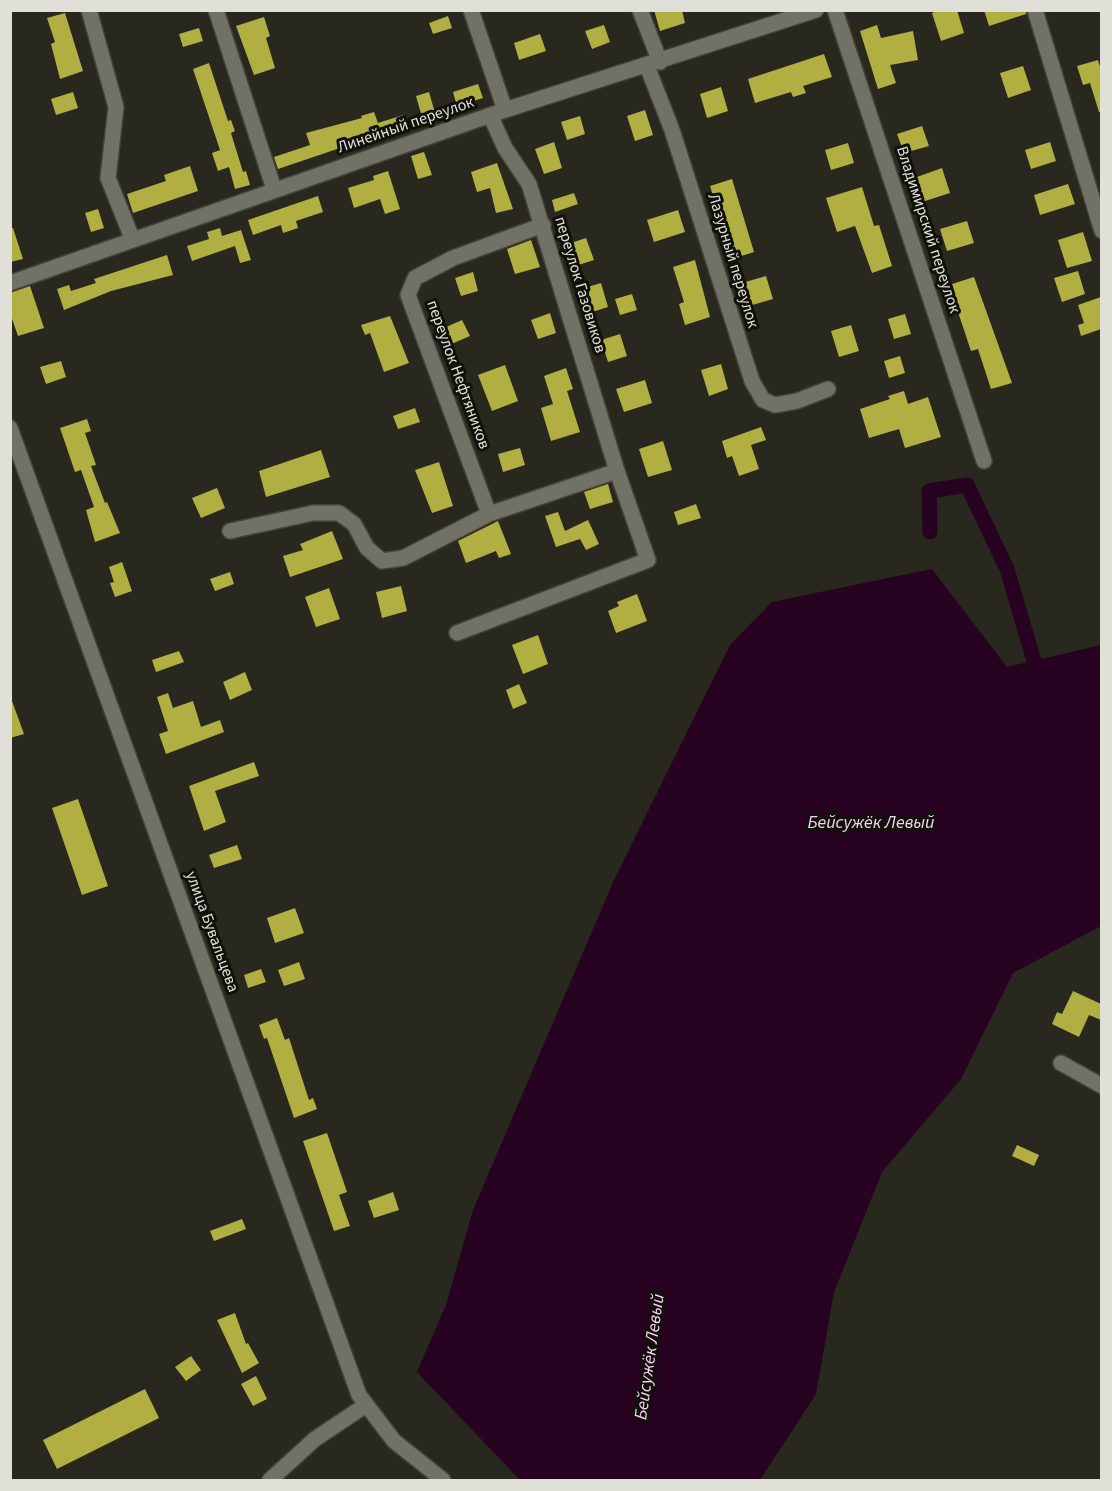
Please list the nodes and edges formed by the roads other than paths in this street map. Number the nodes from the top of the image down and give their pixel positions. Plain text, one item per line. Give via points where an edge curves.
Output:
1 (88, 10) edge
2 (216, 10) edge
3 (471, 10) edge
4 (640, 10) edge
5 (816, 10) edge
6 (836, 10) edge
7 (1035, 10) edge
8 (780, 16) edge
9 (654, 64) junction
10 (505, 110) junction
11 (491, 117) junction
12 (274, 189) junction
13 (543, 225) junction
14 (1101, 231) edge
15 (132, 238) junction
16 (10, 283) edge
17 (828, 389) dead end
18 (10, 428) edge
19 (13, 447) edge
20 (984, 461) dead end
21 (617, 471) junction
22 (489, 514) junction
23 (230, 531) dead end
24 (457, 633) dead end
25 (1061, 1063) dead end
26 (1101, 1086) edge
27 (366, 1405) junction
28 (270, 1480) edge
29 (443, 1480) edge

1 - 15 street via 116,107 108,178
2 - 12 street
3 - 10 street
4 - 9 street, Лазурный переулок
5 - 8 street, Линейный переулок
6 - 20 street, Владимирский переулок
7 - 14 street
8 - 9 street, Линейный переулок
9 - 10 street, Линейный переулок
9 - 17 street, Лазурный переулок via 752,381 763,400 774,405
10 - 11 street, Линейный переулок
11 - 12 street, Линейный переулок
11 - 13 street, переулок Газовиков via 529,184
12 - 15 street, Линейный переулок
13 - 21 street, переулок Газовиков
13 - 22 street, переулок Нефтяников via 453,258 415,278 408,295
15 - 16 street, Линейный переулок
18 - 19 street, улица Бувальцева
19 - 27 street, улица Бувальцева via 359,1395
21 - 22 street
21 - 24 street, переулок Газовиков via 648,560
22 - 23 street via 403,558 382,561 367,548 354,524 339,513 313,513
25 - 26 street
27 - 28 street via 315,1439
27 - 29 street, улица Бувальцева via 393,1441

